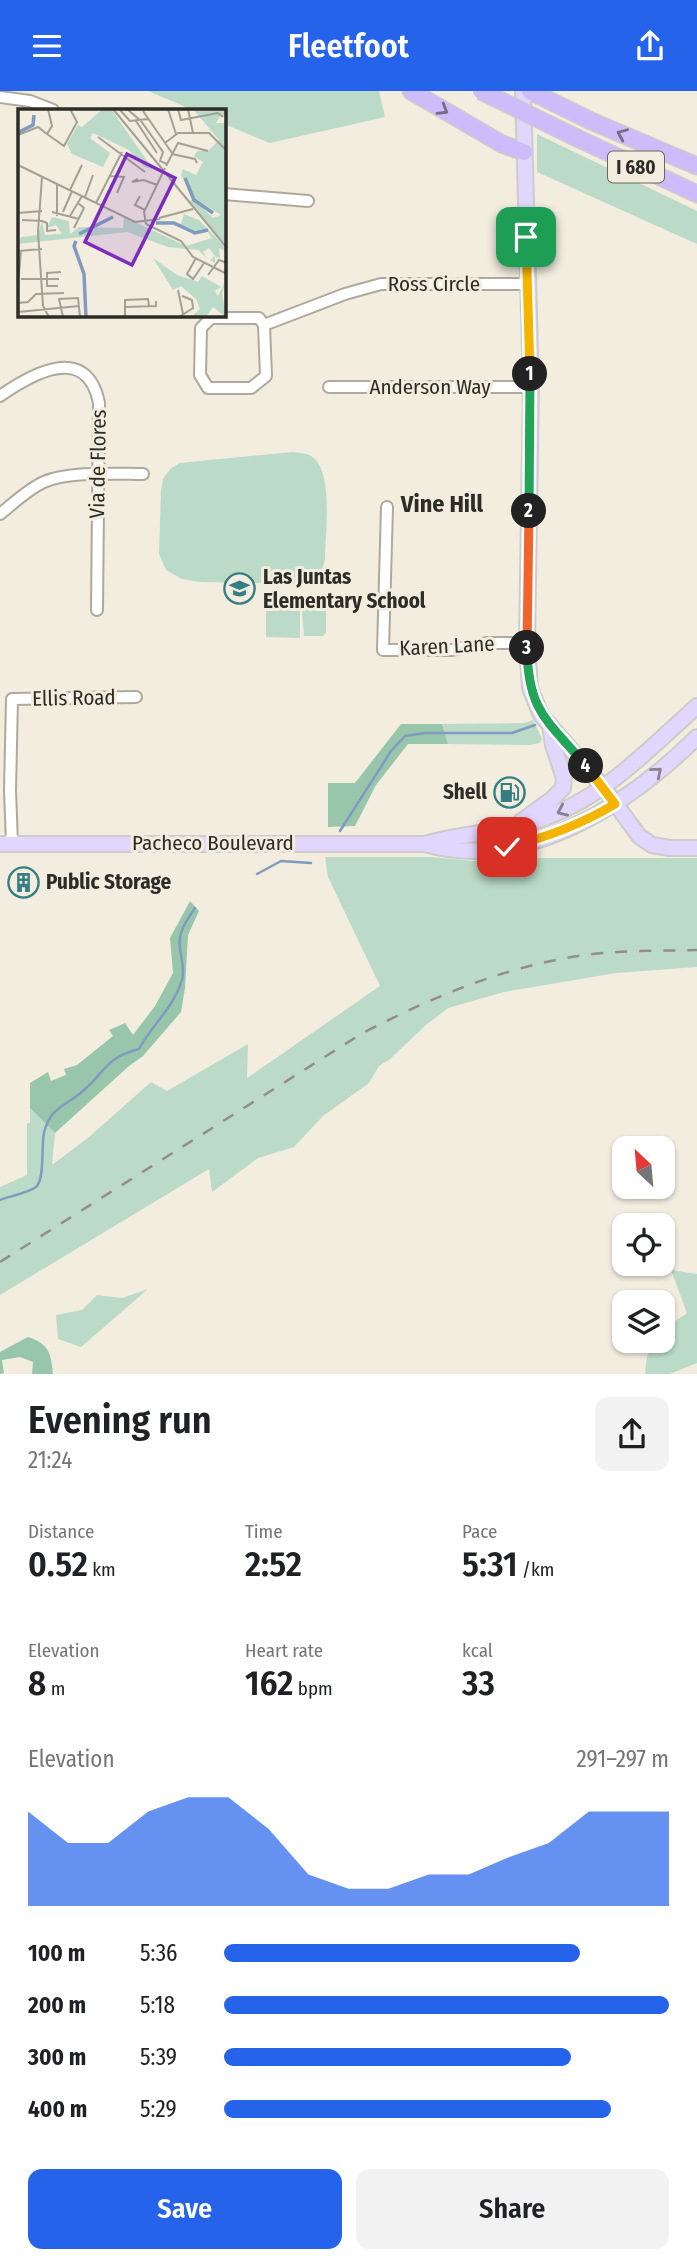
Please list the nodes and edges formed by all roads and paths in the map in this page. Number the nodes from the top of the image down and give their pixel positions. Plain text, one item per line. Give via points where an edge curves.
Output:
1 (411, 91) edge
2 (481, 91) edge
3 (523, 91) edge
4 (530, 91) edge
5 (0, 97) edge
6 (50, 109) edge
7 (524, 152) junction
8 (697, 166) edge
9 (226, 194) edge
10 (697, 194) edge
11 (308, 201) dead end
12 (528, 283) junction
13 (264, 325) junction
14 (330, 387) dead end
15 (531, 387) junction
16 (0, 396) edge
17 (97, 474) junction
18 (143, 474) dead end
19 (387, 507) dead end
20 (0, 514) edge
21 (97, 610) dead end
22 (527, 643) junction
23 (136, 697) dead end
24 (697, 706) edge
25 (550, 726) junction
26 (697, 737) edge
27 (604, 788) junction
28 (615, 804) junction
29 (516, 826) junction
30 (6, 844) edge
31 (425, 844) junction
32 (697, 848) edge

1 -> 7 highway
2 - 10 highway, I 680, bridge
3 - 7 main road
8 -> 4 highway, I 680
5 - 6 street
7 - 12 main road
9 - 11 street
12 - 13 street, Ross Circle via 381,283
12 - 15 main road
13 - 13 street via 259,318 211,318 201,328 200,375 208,388 251,388 266,376
14 - 15 street, Anderson Way
15 - 22 main road
16 - 17 street, Via de Flores via 48,370 66,367 80,371 91,380 99,403
17 - 18 street
17 - 20 street via 44,482
17 - 21 street, Via de Flores
19 - 22 street, Karen Lane via 383,650
22 - 25 main road via 530,688
23 - 30 street, Ellis Road via 12,699
24 - 27 main road, Pacheco Boulevard
25 - 27 main road
25 - 29 main road via 563,788
28 -> 26 main road, Pacheco Boulevard
27 - 28 main road
27 -> 29 main road, Pacheco Boulevard via 561,812
28 - 31 main road, Pacheco Boulevard via 543,838 507,847 481,851
28 - 32 main road via 639,836 652,845
29 - 31 main road, Pacheco Boulevard
30 - 31 main road, Pacheco Boulevard

